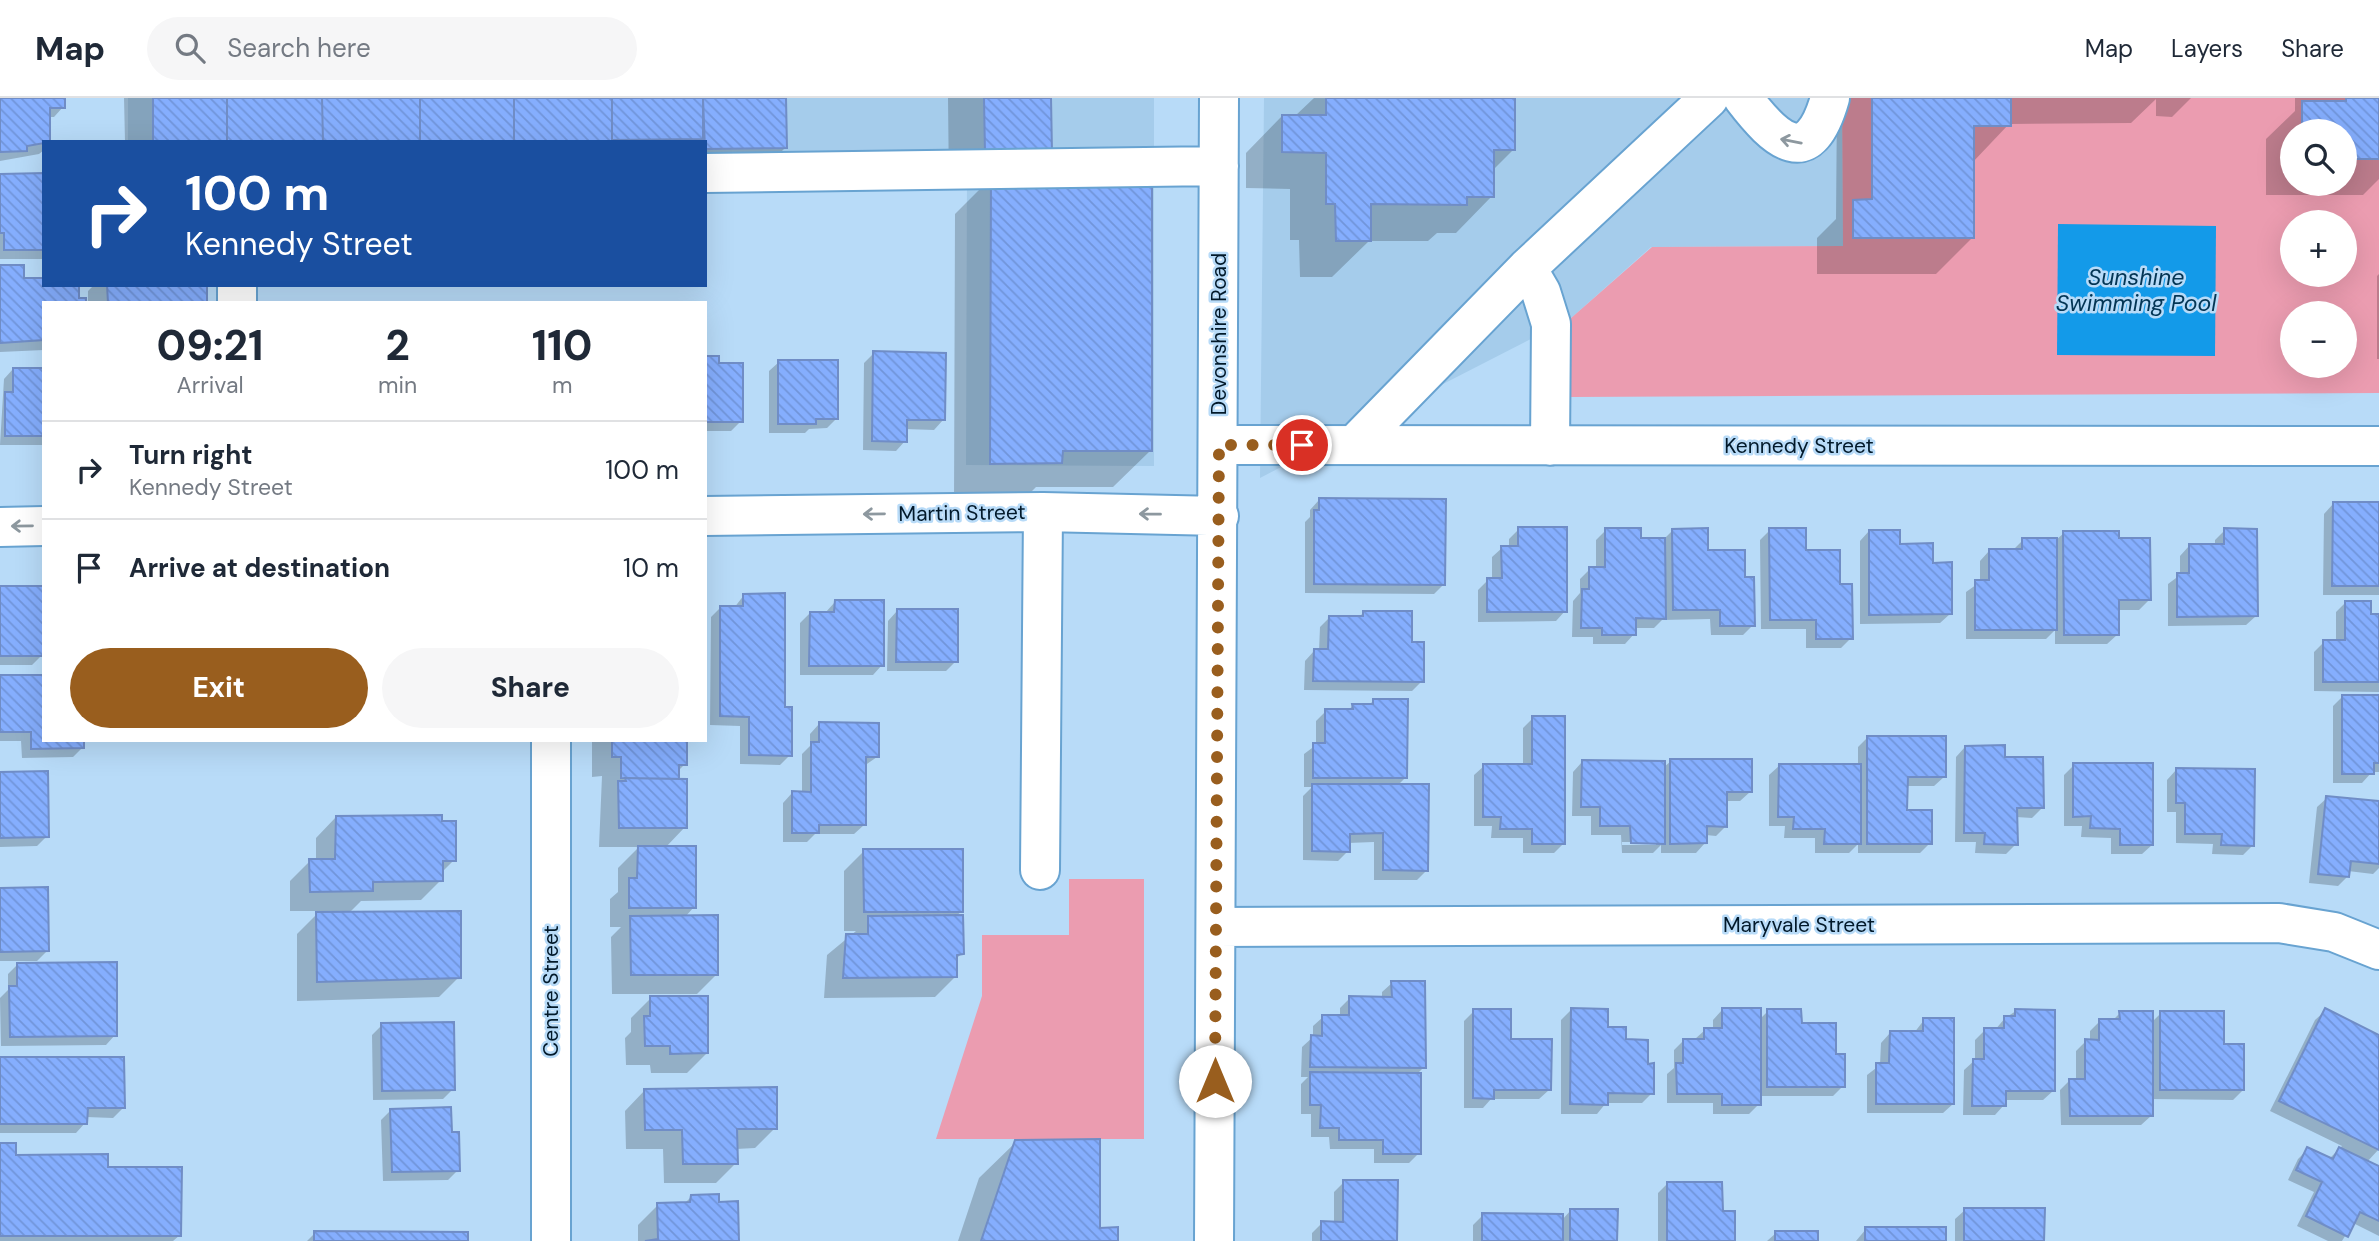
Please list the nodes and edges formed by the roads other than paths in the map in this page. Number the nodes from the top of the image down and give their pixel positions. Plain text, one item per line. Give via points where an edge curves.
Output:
1 (1219, 98) edge
2 (1709, 98) edge
3 (1742, 98) edge
4 (1830, 98) edge
5 (1219, 166) junction
6 (707, 173) edge
7 (1527, 268) junction
8 (1219, 445) junction
9 (1354, 445) junction
10 (1550, 446) junction
11 (2379, 446) edge
12 (1043, 512) junction
13 (707, 516) edge
14 (1219, 516) junction
15 (42, 526) edge
16 (0, 527) edge
17 (551, 742) edge
18 (1040, 870) dead end
19 (1216, 926) junction
20 (2379, 950) edge
21 (551, 1241) edge
22 (1214, 1241) edge

1 - 5 street, Devonshire Road
2 - 7 street
4 -> 3 street via 1817,131 1800,144 1782,141
5 - 6 street
5 - 8 street, Devonshire Road
7 - 9 street
7 - 10 street via 1551,324
8 - 9 street, Kennedy Street
8 - 14 street, Devonshire Road
9 - 10 street, Kennedy Street
10 - 11 street, Kennedy Street
12 -> 13 street, Martin Street
14 -> 12 street, Martin Street
12 - 18 street
14 - 19 street, Devonshire Road
15 -> 16 street
17 - 21 street, Centre Street
19 - 20 street, Maryvale Street via 2279,923 2334,933
19 - 22 street, Devonshire Road

